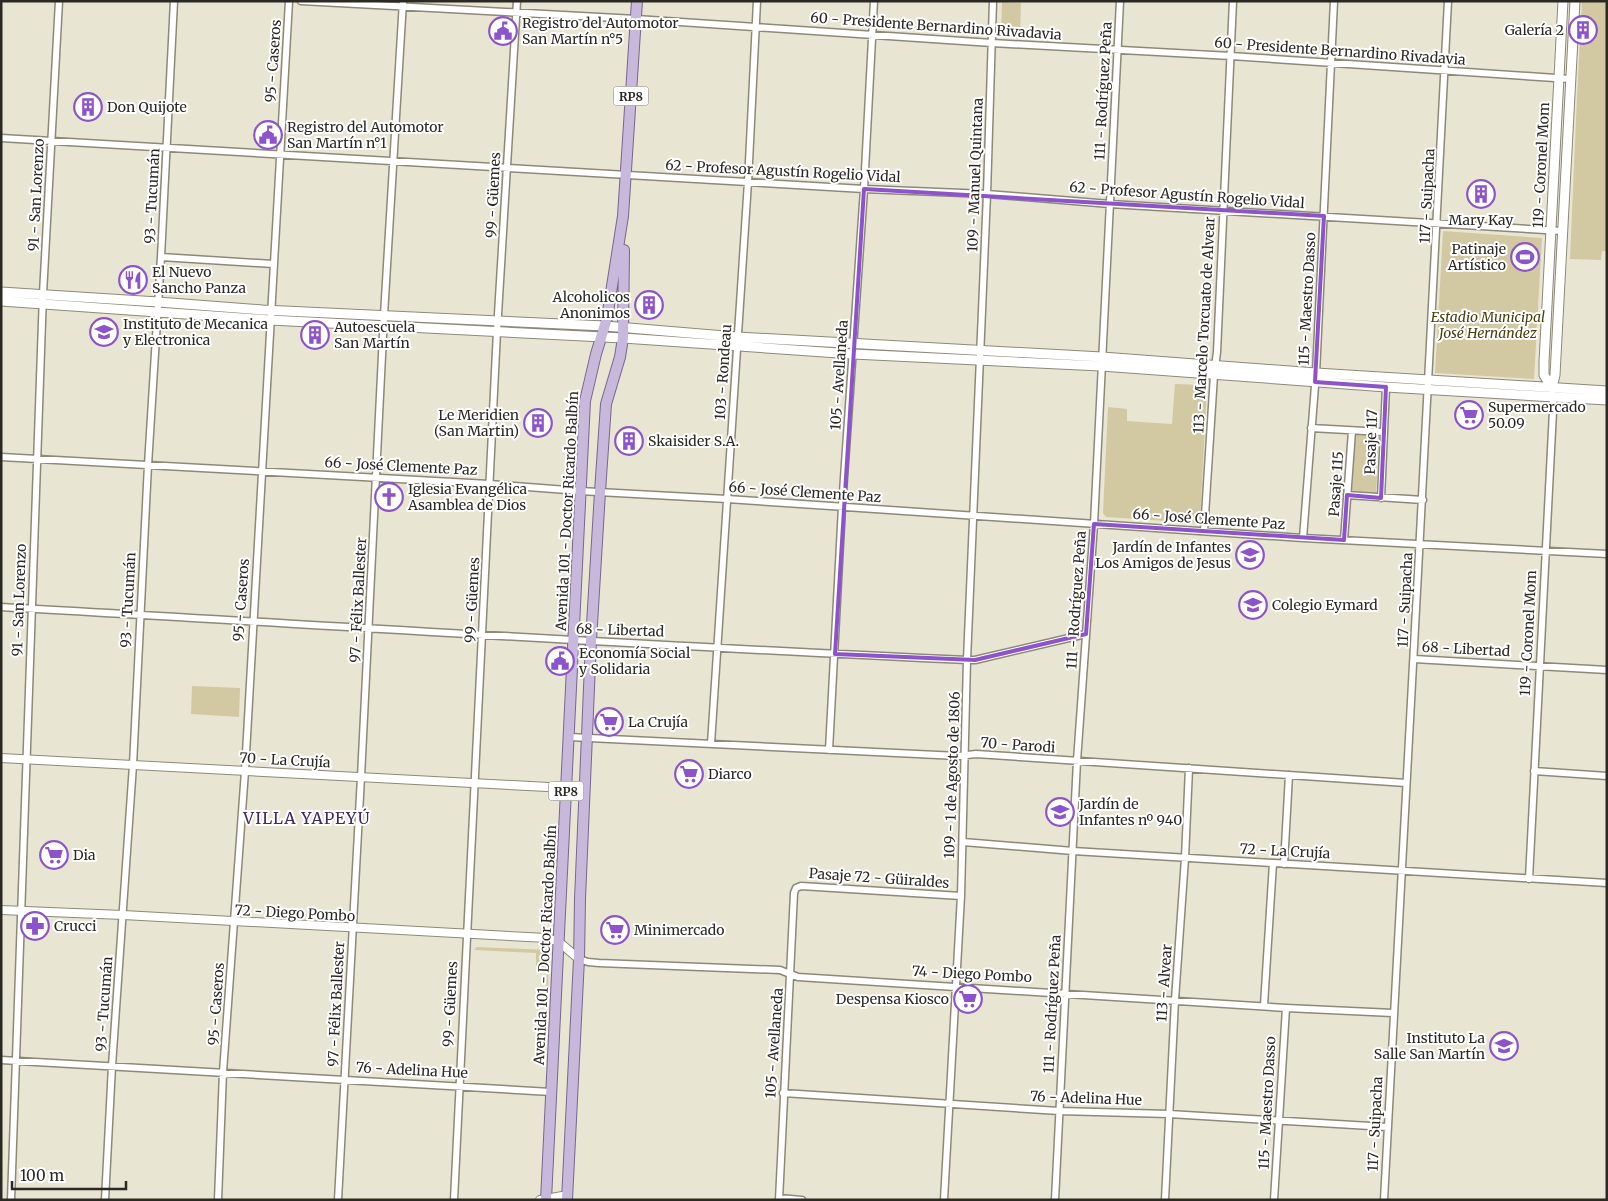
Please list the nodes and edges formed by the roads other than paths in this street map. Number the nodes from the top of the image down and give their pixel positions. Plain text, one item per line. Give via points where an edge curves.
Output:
1 (59, 1) edge
2 (174, 1) edge
3 (289, 1) edge
4 (301, 1) edge
5 (517, 1) edge
6 (637, 1) edge
7 (757, 1) edge
8 (874, 1) edge
9 (993, 1) edge
10 (1120, 1) edge
11 (1233, 1) edge
12 (1334, 1) edge
13 (1448, 1) edge
14 (1564, 1) edge
15 (1574, 1) edge
16 (403, 4) edge
17 (516, 14) junction
18 (636, 19) junction
19 (756, 26) junction
20 (872, 35) junction
21 (992, 43) junction
22 (1118, 50) junction
23 (1231, 56) junction
24 (1332, 63) junction
25 (1445, 72) junction
26 (1559, 78) junction
27 (1570, 79) junction
28 (1, 138) edge
29 (52, 140) junction
30 (167, 147) junction
31 (279, 154) junction
32 (394, 161) junction
33 (507, 167) junction
34 (626, 174) junction
35 (748, 182) junction
36 (864, 189) junction
37 (987, 194) junction
38 (1110, 204) junction
39 (1223, 210) junction
40 (623, 216) junction
41 (1324, 216) junction
42 (1438, 224) junction
43 (1551, 231) junction
44 (1562, 232) junction
45 (161, 257) junction
46 (273, 264) junction
47 (1, 292) edge
48 (43, 299) junction
49 (1, 301) edge
50 (157, 306) junction
51 (270, 315) junction
52 (384, 320) junction
53 (498, 321) junction
54 (606, 326) junction
55 (497, 331) junction
56 (623, 332) junction
57 (601, 338) junction
58 (737, 341) junction
59 (854, 344) junction
60 (981, 350) junction
61 (853, 354) junction
62 (981, 360) junction
63 (1101, 362) junction
64 (1214, 370) junction
65 (1315, 378) junction
66 (1428, 385) junction
67 (1386, 387) junction
68 (1607, 391) edge
69 (1553, 393) junction
70 (1607, 400) edge
71 (1311, 428) junction
72 (1352, 431) junction
73 (1383, 432) junction
74 (1, 457) edge
75 (37, 460) junction
76 (148, 465) junction
77 (262, 472) junction
78 (377, 477) junction
79 (489, 484) junction
80 (580, 491) junction
81 (600, 492) junction
82 (1347, 496) junction
83 (727, 498) junction
84 (1381, 498) junction
85 (1423, 500) junction
86 (842, 507) junction
87 (972, 516) junction
88 (1094, 524) junction
89 (1204, 531) junction
90 (1303, 538) junction
91 (1344, 540) junction
92 (1420, 545) junction
93 (1546, 551) junction
94 (1607, 554) edge
95 (1, 607) edge
96 (31, 608) junction
97 (140, 614) junction
98 (252, 621) junction
99 (368, 629) junction
100 (1086, 634) junction
101 (483, 635) junction
102 (573, 641) junction
103 (591, 641) junction
104 (717, 647) junction
105 (835, 654) junction
106 (1414, 659) junction
107 (967, 660) junction
108 (1539, 665) junction
109 (1607, 670) edge
110 (569, 737) junction
111 (588, 738) junction
112 (711, 744) junction
113 (829, 750) junction
114 (966, 755) junction
115 (1, 758) edge
116 (26, 759) junction
117 (1077, 761) junction
118 (133, 765) junction
119 (1189, 768) junction
120 (245, 771) junction
121 (1534, 771) junction
122 (1289, 775) junction
123 (1607, 776) edge
124 (361, 777) junction
125 (475, 783) junction
126 (1406, 783) junction
127 (567, 788) junction
128 (963, 842) junction
129 (1073, 851) junction
130 (1186, 858) junction
131 (1273, 863) junction
132 (1284, 864) junction
133 (1402, 871) junction
134 (1529, 879) junction
135 (1607, 883) edge
136 (796, 888) joint
137 (960, 896) junction
138 (1, 910) edge
139 (22, 910) junction
140 (123, 915) junction
141 (234, 922) junction
142 (353, 928) junction
143 (466, 935) junction
144 (559, 942) junction
145 (580, 959) junction
146 (791, 974) junction
147 (956, 986) junction
148 (1065, 993) junction
149 (1175, 1000) junction
150 (1264, 1005) junction
151 (1286, 1008) junction
152 (1394, 1013) junction
153 (1, 1060) edge
154 (16, 1060) junction
155 (112, 1066) junction
156 (223, 1072) junction
157 (345, 1079) junction
158 (458, 1085) junction
159 (551, 1092) junction
160 (783, 1094) junction
161 (950, 1104) junction
162 (1059, 1110) junction
163 (1169, 1114) junction
164 (1279, 1122) junction
165 (1388, 1127) junction
166 (568, 1197) edge
167 (544, 1199) edge
168 (779, 1199) edge
169 (11, 1200) edge
170 (105, 1200) edge
171 (218, 1200) edge
172 (338, 1200) edge
173 (454, 1200) edge
174 (802, 1200) edge
175 (944, 1200) edge
176 (1055, 1200) edge
177 (1165, 1200) edge
178 (1274, 1200) edge
179 (1384, 1200) edge

1 - 29 street, 91 - San Lorenzo
2 - 30 street, 93 - Tucumán
3 - 31 street, 95 - Caseros
4 - 16 street, 60 - Presidente Bernardino Rivadavia
5 - 17 street, 99 - Güemes
6 - 18 main road, Avenida 101 - Doctor Ricardo Balbín / RP8
7 - 19 street, 103 - Rondeau
8 - 20 street, 105 - Avellaneda
9 - 21 street, 109 - Manuel Quintana
10 - 22 street, 111 - Rodríguez Peña
11 - 23 street, 113 - Marcelo Torcuato de Alvear
12 - 24 street, 115 - Maestro Dasso
13 - 25 street, 117 - Suipacha
14 - 26 main road, 119 - Coronel Mom
15 - 27 main road, 119 - Coronel Mom
16 - 17 street, 60 - Presidente Bernardino Rivadavia
16 - 32 street, 97 - Félix Ballester
17 - 18 street, 60 - Presidente Bernardino Rivadavia
17 - 33 street, 99 - Güemes
18 - 19 street, 60 - Presidente Bernardino Rivadavia
18 - 34 main road, Avenida 101 - Doctor Ricardo Balbín / RP8
19 - 20 street, 60 - Presidente Bernardino Rivadavia
19 - 35 street, 103 - Rondeau
20 - 21 street, 60 - Presidente Bernardino Rivadavia
20 - 36 street, 105 - Avellaneda
21 - 22 street, 60 - Presidente Bernardino Rivadavia
21 - 37 street, 109 - Manuel Quintana
22 - 23 street, 60 - Presidente Bernardino Rivadavia
22 - 38 street, 111 - Rodríguez Peña
23 - 24 street, 60 - Presidente Bernardino Rivadavia
23 - 39 street, 113 - Marcelo Torcuato de Alvear
24 - 25 street, 60 - Presidente Bernardino Rivadavia
24 - 41 street, 115 - Maestro Dasso
25 - 26 street, 60 - Presidente Bernardino Rivadavia
25 - 42 street, 117 - Suipacha
26 - 27 street, 60 - Presidente Bernardino Rivadavia
26 - 43 main road, 119 - Coronel Mom
27 - 44 main road, 119 - Coronel Mom
28 - 29 street, 62 - Profesor Agustín Rogelio Vidal
29 - 30 street, 62 - Profesor Agustín Rogelio Vidal
29 - 48 street, 91 - San Lorenzo
30 - 31 street, 62 - Profesor Agustín Rogelio Vidal
30 - 45 street, 93 - Tucumán
31 - 32 street, 62 - Profesor Agustín Rogelio Vidal
31 - 46 street, 95 - Caseros
32 - 33 street, 62 - Profesor Agustín Rogelio Vidal
32 - 52 street, 97 - Félix Ballester
33 - 34 street, 62 - Profesor Agustín Rogelio Vidal
33 - 53 street, 99 - Güemes
34 - 35 street, 62 - Profesor Agustín Rogelio Vidal
34 - 40 main road, Avenida 101 - Doctor Ricardo Balbín / RP8
35 - 36 street, 62 - Profesor Agustín Rogelio Vidal
35 - 58 street, 103 - Rondeau
36 - 37 street, 62 - Profesor Agustín Rogelio Vidal
36 - 59 street, 105 - Avellaneda
37 - 38 street, 62 - Profesor Agustín Rogelio Vidal
37 - 60 street, 109 - Manuel Quintana
38 - 39 street, 62 - Profesor Agustín Rogelio Vidal
38 - 63 street, 111 - Rodríguez Peña
39 - 41 street, 62 - Profesor Agustín Rogelio Vidal
39 - 64 street, 113 - Marcelo Torcuato de Alvear
40 - 54 main road, Avenida 101 - Doctor Ricardo Balbín / RP8
40 - 56 main road, Avenida 101 - Doctor Ricardo Balbín / RP8
41 - 42 street, 62 - Profesor Agustín Rogelio Vidal
41 - 65 street, 115 - Maestro Dasso
42 - 43 street, 62 - Profesor Agustín Rogelio Vidal
42 - 66 street, 117 - Suipacha
43 - 44 street, 62 - Profesor Agustín Rogelio Vidal
43 - 69 main road, 119 - Coronel Mom via 1544,375
44 - 69 main road, 119 - Coronel Mom
45 - 46 street
45 - 50 street, 93 - Tucumán
46 - 51 street, 95 - Caseros
47 - 48 main road
48 - 49 main road
48 - 50 main road
48 - 75 street, 91 - San Lorenzo
50 - 51 main road
50 - 76 street, 93 - Tucumán
51 - 52 main road
51 - 77 street, 95 - Caseros
52 - 53 main road
52 - 55 main road
52 - 78 street, 97 - Félix Ballester
53 - 54 main road
53 - 55 street, 99 - Güemes
54 - 56 main road
54 - 57 main road, Avenida 101 - Doctor Ricardo Balbín / RP8
55 - 57 main road
55 - 79 street, 99 - Güemes
56 - 57 main road
56 - 58 main road
56 - 81 main road, Avenida 101 - Doctor Ricardo Balbín / RP8 via 620,357 606,404
57 - 80 main road, Avenida 101 - Doctor Ricardo Balbín / RP8 via 586,395
58 - 59 main road
58 - 61 main road
58 - 83 street, 103 - Rondeau
59 - 60 main road
59 - 61 street, 105 - Avellaneda
60 - 62 street, 109 - 1 de Agosto de 1806
60 - 63 main road
61 - 62 main road
61 - 86 street, 105 - Avellaneda
62 - 63 main road
62 - 87 street, 109 - 1 de Agosto de 1806
63 - 64 main road
63 - 88 street, 111 - Rodríguez Peña
64 - 65 main road
64 - 89 street, 113 - Marcelo Torcuato de Alvear
65 - 66 main road
65 - 67 main road
65 - 71 street, 115 - Maestro Dasso
66 - 67 main road
66 - 69 main road
66 - 85 street, 117 - Suipacha
67 - 73 street, Pasaje 117
68 - 69 main road
69 - 70 main road
69 - 93 street, 119 - Coronel Mom
71 - 72 street
71 - 90 street, 115 - Maestro Dasso
72 - 73 street
72 - 82 street, Pasaje 115
73 - 84 street, Pasaje 117
74 - 75 street, 66 - José Clemente Paz
75 - 76 street, 66 - José Clemente Paz
75 - 96 street, 91 - San Lorenzo
76 - 77 street, 66 - José Clemente Paz
76 - 97 street, 93 - Tucumán
77 - 78 street, 66 - José Clemente Paz
77 - 98 street, 95 - Caseros
78 - 79 street, 66 - José Clemente Paz
78 - 99 street, 97 - Félix Ballester
79 - 80 street, 66 - José Clemente Paz
79 - 101 street, 99 - Güemes
80 - 81 street, 66 - José Clemente Paz
80 - 102 main road, Avenida 101 - Doctor Ricardo Balbín / RP8
81 - 83 street, 66 - José Clemente Paz
81 - 103 main road, Avenida 101 - Doctor Ricardo Balbín / RP8
82 - 84 street
82 - 91 street, Pasaje 115
83 - 86 street, 66 - José Clemente Paz
83 - 104 street, 103 - Rondeau
84 - 85 street
85 - 92 street, 117 - Suipacha
86 - 87 street, 66 - José Clemente Paz
86 - 105 street, 105 - Avellaneda
87 - 88 street, 66 - José Clemente Paz
87 - 107 street, 109 - 1 de Agosto de 1806
88 - 89 street, 66 - José Clemente Paz
88 - 100 street, 111 - Rodríguez Peña
89 - 90 street, 66 - José Clemente Paz
90 - 91 street, 66 - José Clemente Paz
91 - 92 street, 66 - José Clemente Paz
92 - 93 street, 66 - José Clemente Paz
92 - 106 street, 117 - Suipacha
93 - 94 street, 66 - José Clemente Paz
93 - 108 street, 119 - Coronel Mom
95 - 96 street, 68 - Libertad
96 - 97 street, 68 - Libertad
96 - 116 street, 91 - San Lorenzo
97 - 98 street, 68 - Libertad
97 - 118 street, 93 - Tucumán
98 - 99 street, 68 - Libertad
98 - 120 street, 95 - Caseros
99 - 101 street, 68 - Libertad
99 - 124 street, 97 - Félix Ballester
100 - 107 street, 68 - Libertad
100 - 117 street, 111 - Rodríguez Peña
101 - 102 street, 68 - Libertad
101 - 125 street, 99 - Güemes
102 - 103 street, 68 - Libertad
102 - 110 main road, Avenida 101 - Doctor Ricardo Balbín / RP8
103 - 104 street, 68 - Libertad
103 - 111 main road, Avenida 101 - Doctor Ricardo Balbín / RP8
104 - 105 street, 68 - Libertad
104 - 112 street, 103 - Rondeau
105 - 107 street, 68 - Libertad
105 - 113 street, 105 - Avellaneda
106 - 108 street, 68 - Libertad
106 - 126 street, 117 - Suipacha
107 - 114 street, 109 - 1 de Agosto de 1806
108 - 109 street, 68 - Libertad
108 - 121 street, 119 - Coronel Mom
110 - 111 street, 70 - Parodi
110 - 127 main road, Avenida 101 - Doctor Ricardo Balbín / RP8
111 - 112 street, 70 - Parodi
111 - 145 main road, Avenida 101 - Doctor Ricardo Balbín / RP8
112 - 113 street, 70 - Parodi
113 - 114 street, 70 - Parodi
114 - 117 street, 70 - Parodi
114 - 128 street, 109 - 1 de Agosto de 1806
115 - 116 street, 70 - La Crujía
116 - 118 street, 70 - La Crujía
116 - 139 street, 91 - San Lorenzo
117 - 119 street, 70 - Parodi
117 - 129 street, 111 - Rodríguez Peña
118 - 120 street, 70 - La Crujía
118 - 140 street, 93 - Tucumán
119 - 122 street, 70 - Parodi
119 - 130 street, 113 - Alvear
120 - 124 street, 70 - La Crujía
120 - 141 street, 95 - Caseros
121 - 123 street
121 - 134 street, 119 - Coronel Mom
122 - 126 street, 70 - Parodi
122 - 132 street
124 - 125 street, 70 - La Crujía
124 - 142 street, 97 - Félix Ballester
125 - 127 street, 70 - La Crujía
125 - 143 street, 99 - Güemes
126 - 133 street, 117 - Suipacha
127 - 144 main road, Avenida 101 - Doctor Ricardo Balbín / RP8
128 - 129 street, 72 - La Crujía
128 - 137 street, 109 - 1 de Agosto de 1806
129 - 130 street, 72 - La Crujía
129 - 148 street, 111 - Rodríguez Peña
130 - 131 street, 72 - La Crujía
130 - 149 street, 113 - Alvear
131 - 132 street, 72 - La Crujía
131 - 150 street
132 - 133 street, 72 - La Crujía
133 - 134 street, 72 - La Crujía
133 - 152 street, 117 - Suipacha
134 - 135 street, 72 - La Crujía
136 - 137 street, Pasaje 72 - Güiraldes
136 - 146 street, 105 - Avellaneda
137 - 147 street, 109 - 1 de Agosto de 1806
138 - 139 street, 72 - Diego Pombo
139 - 140 street, 72 - Diego Pombo
139 - 154 street, 91 - San Lorenzo
140 - 141 street, 72 - Diego Pombo
140 - 155 street, 93 - Tucumán
141 - 142 street, 72 - Diego Pombo
141 - 156 street, 95 - Caseros
142 - 143 street, 72 - Diego Pombo
142 - 157 street, 97 - Félix Ballester
143 - 144 street, 72 - Diego Pombo via 547,938
143 - 158 street, 99 - Güemes
144 - 145 street, 72 - Diego Pombo
144 - 159 main road, Avenida 101 - Doctor Ricardo Balbín / RP8
145 - 146 street, 74 - Diego Pombo via 599,963 780,970
145 - 166 main road, Avenida 101 - Doctor Ricardo Balbín / RP8
146 - 147 street, 74 - Diego Pombo
146 - 160 street, 105 - Avellaneda
147 - 148 street, 74 - Diego Pombo
147 - 161 street, 109 - 1 de Agosto de 1806
148 - 149 street, 74 - Diego Pombo
148 - 162 street, 111 - Rodríguez Peña
149 - 150 street, 74 - Diego Pombo
149 - 163 street, 113 - Alvear
150 - 151 street, 74 - Diego Pombo
151 - 152 street, 74 - Diego Pombo
151 - 164 street, 115 - Maestro Dasso
152 - 165 street, 117 - Suipacha
153 - 154 street, 76 - Adelina Hue
154 - 155 street, 76 - Adelina Hue
154 - 169 street, 91 - San Lorenzo
155 - 156 street, 76 - Adelina Hue
155 - 170 street, 93 - Tucumán
156 - 157 street, 76 - Adelina Hue
156 - 171 street, 95 - Caseros
157 - 158 street, 76 - Adelina Hue
157 - 172 street, 97 - Félix Ballester
158 - 159 street, 76 - Adelina Hue
158 - 173 street, 99 - Güemes
159 - 167 main road, Avenida 101 - Doctor Ricardo Balbín / RP8
160 - 161 street, 76 - Adelina Hue
160 - 168 street, 105 - Avellaneda
161 - 162 street, 76 - Adelina Hue
161 - 175 street, 109 - 1 de Agosto de 1806
162 - 163 street, 76 - Adelina Hue
162 - 176 street, 111 - Rodríguez Peña
163 - 164 street, 76 - Adelina Hue
163 - 177 street, 113 - Alvear
164 - 165 street, 76 - Adelina Hue
164 - 178 street, 115 - Maestro Dasso
165 - 179 street, 117 - Suipacha
166 - 167 street
168 - 174 street

